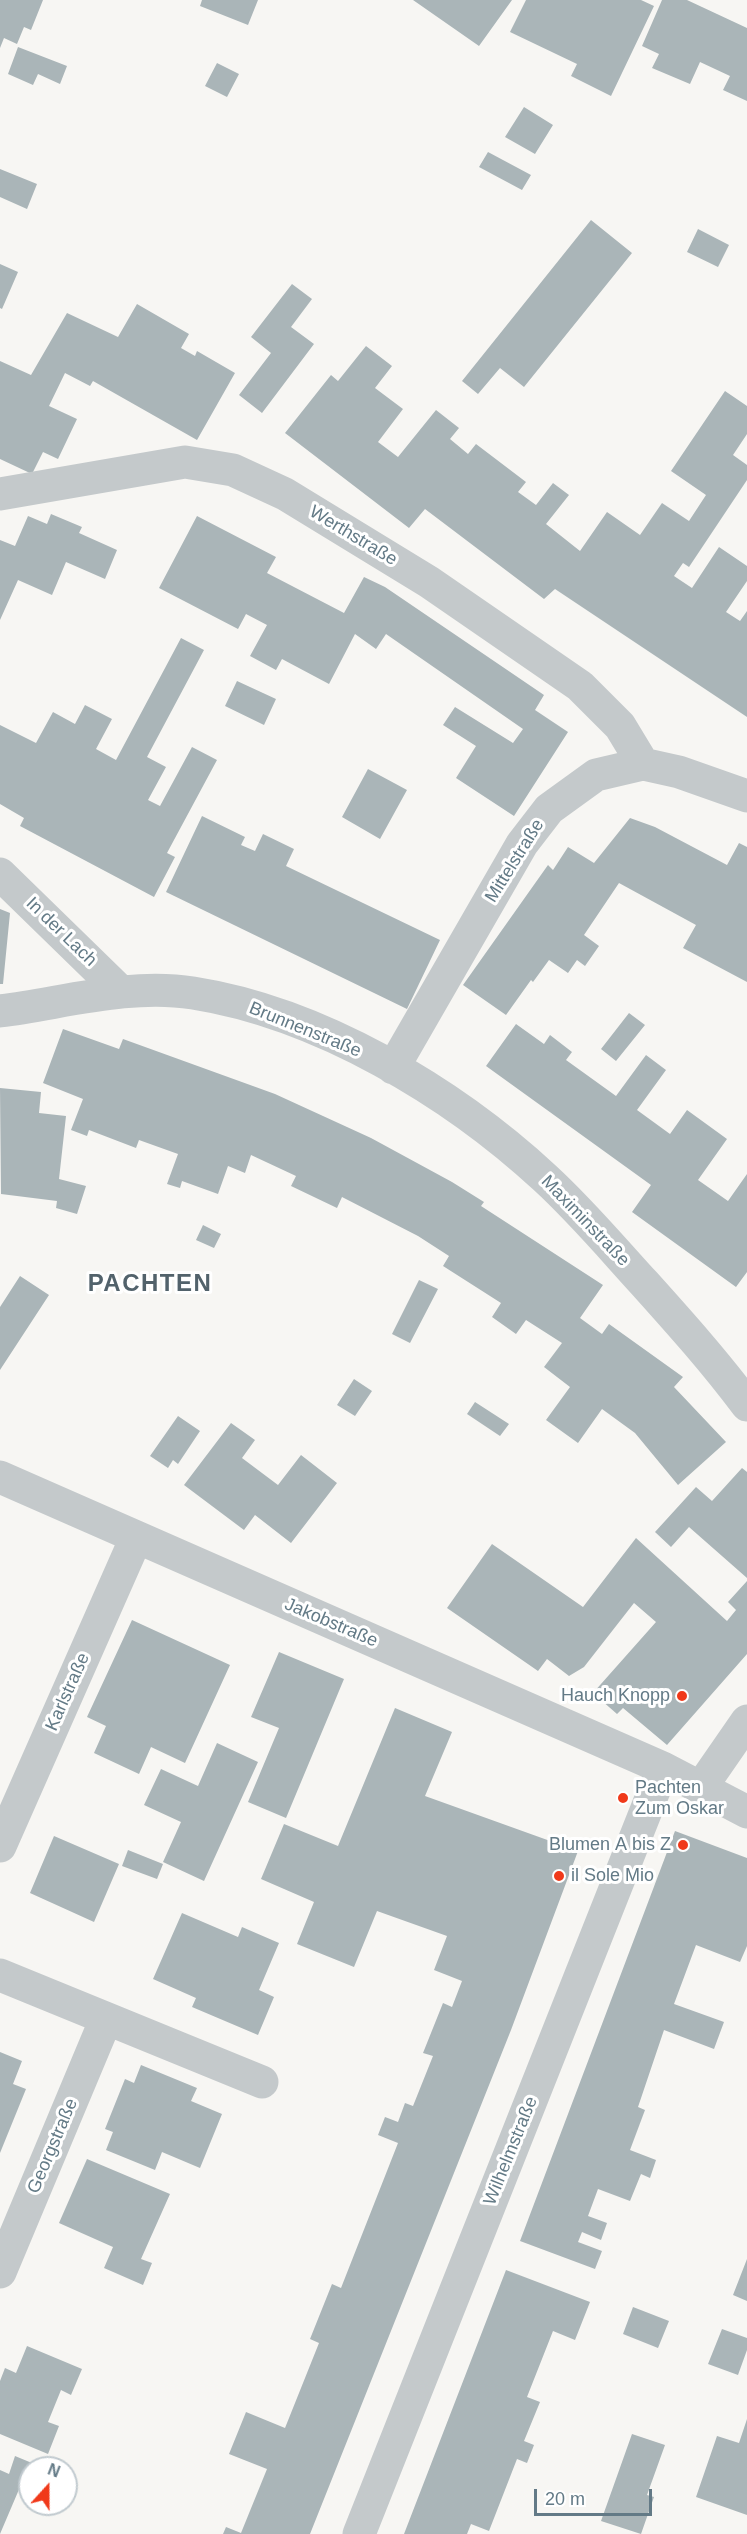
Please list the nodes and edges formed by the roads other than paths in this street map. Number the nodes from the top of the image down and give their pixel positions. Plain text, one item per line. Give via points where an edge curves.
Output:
1 (0, 494) edge
2 (643, 764) junction
3 (747, 796) edge
4 (0, 874) edge
5 (120, 992) junction
6 (0, 1011) edge
7 (393, 1068) junction
8 (747, 1405) edge
9 (0, 1477) edge
10 (136, 1538) junction
11 (747, 1721) edge
12 (663, 1768) junction
13 (702, 1786) junction
14 (747, 1812) edge
15 (0, 1846) edge
16 (0, 1975) edge
17 (106, 2019) junction
18 (262, 2082) dead end
19 (0, 2272) edge
20 (359, 2534) edge

1 - 2 street, Werthstraße via 185,462 233,470 285,494 429,582 580,686 620,726
2 - 3 street, Mittelstraße
2 - 7 street, Mittelstraße via 596,775 549,809 522,844
4 - 5 street, In der Lach
5 - 6 street, Brunnenstraße
5 - 7 street, Brunnenstraße via 191,993 262,1008
7 - 8 street, Maximinstraße via 441,1095 546,1179 707,1353
9 - 10 street, Jakobstraße
10 - 12 street, Jakobstraße
10 - 15 street, Karlstraße
11 - 13 street
12 - 13 street, Jakobstraße
12 - 20 street, Wilhelmstraße
13 - 14 street, Jakobstraße
16 - 17 street
17 - 18 street
17 - 19 street, Georgstraße

